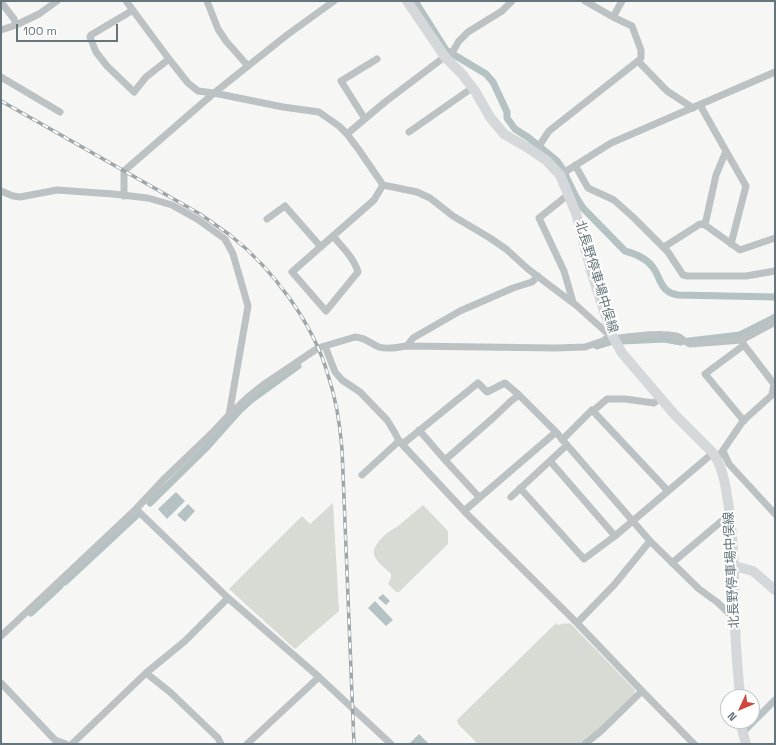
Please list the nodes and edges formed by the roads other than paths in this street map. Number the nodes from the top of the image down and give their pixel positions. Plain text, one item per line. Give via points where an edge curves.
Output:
1 (57, 1) edge
2 (126, 1) edge
3 (207, 1) edge
4 (334, 1) edge
5 (407, 1) edge
6 (512, 1) edge
7 (585, 1) edge
8 (622, 1) edge
9 (1, 2) edge
10 (133, 10) junction
11 (613, 17) junction
12 (16, 25) junction
13 (1, 30) edge
14 (448, 55) junction
15 (169, 59) junction
16 (377, 59) dead end
17 (638, 61) junction
18 (248, 66) junction
19 (775, 73) edge
20 (1, 77) edge
21 (472, 88) junction
22 (214, 93) junction
23 (700, 105) junction
24 (693, 108) junction
25 (60, 112) dead end
26 (365, 119) junction
27 (409, 132) dead end
28 (347, 134) junction
29 (537, 148) junction
30 (726, 151) junction
31 (575, 165) junction
32 (563, 172) junction
33 (383, 185) junction
34 (1, 191) edge
35 (569, 194) junction
36 (124, 196) junction
37 (268, 219) dead end
38 (705, 225) junction
39 (333, 236) junction
40 (775, 238) edge
41 (731, 244) junction
42 (321, 247) junction
43 (664, 248) junction
44 (775, 271) edge
45 (538, 276) junction
46 (572, 302) junction
47 (775, 322) edge
48 (613, 337) junction
49 (743, 342) junction
50 (325, 346) junction
51 (407, 346) junction
52 (519, 395) junction
53 (660, 398) junction
54 (593, 411) junction
55 (229, 415) junction
56 (744, 421) junction
57 (419, 430) junction
58 (556, 432) junction
59 (399, 442) junction
60 (564, 442) junction
61 (718, 454) junction
62 (445, 460) junction
63 (550, 461) junction
64 (362, 475) dead end
65 (520, 488) junction
66 (668, 491) junction
67 (479, 497) junction
68 (511, 497) dead end
69 (136, 509) junction
70 (464, 511) junction
71 (730, 514) junction
72 (775, 514) edge
73 (633, 521) junction
74 (616, 536) junction
75 (650, 541) junction
76 (672, 563) junction
77 (734, 566) junction
78 (775, 590) edge
79 (228, 598) junction
80 (735, 619) junction
81 (577, 623) junction
82 (1, 636) edge
83 (146, 673) junction
84 (320, 677) junction
85 (1, 684) edge
86 (739, 689) edge
87 (642, 691) junction
88 (775, 700) edge
89 (742, 729) edge
90 (743, 732) junction
91 (66, 744) edge
92 (72, 744) edge
93 (221, 744) edge
94 (247, 744) edge
95 (391, 744) edge
96 (585, 744) edge
97 (694, 744) edge
98 (746, 744) edge

1 - 12 street via 39,14
2 - 10 street
3 - 18 street via 218,29
4 - 18 street
5 - 14 main road, 北長野停車場中俣線
6 - 14 street via 502,11 468,32
7 - 11 street
8 - 11 street
9 - 12 street
10 - 15 street
10 - 15 street via 90,36 96,52 134,92 146,77
11 - 17 street via 632,26 642,50
12 - 13 street
14 - 21 main road, 北長野停車場中俣線
14 - 26 street
15 - 22 street via 188,83 198,91
16 - 26 street via 341,81
17 - 24 street via 667,91
17 - 29 street via 549,131
18 - 22 street
19 - 23 street
20 - 25 street
21 - 27 street
21 - 29 main road, 北長野停車場中俣線 via 504,134
22 - 28 street via 319,112
22 - 36 street via 124,171
23 - 24 street
23 - 30 street
24 - 31 street via 611,143
26 - 28 street
28 - 33 street
29 - 32 main road, 北長野停車場中俣線 via 546,160
30 - 38 street via 716,175
30 - 41 street via 746,186
31 - 32 street
31 - 43 street via 588,188 614,200
32 - 35 main road, 北長野停車場中俣線
33 - 39 street via 374,200
33 - 45 street via 417,192 430,198 453,216 506,249
34 - 36 street via 20,197 57,190
35 - 46 street via 539,218 564,271
35 - 48 main road, 北長野停車場中俣線
36 - 55 street via 148,198 172,205 225,239 233,254 248,306
37 - 42 street via 285,206
38 - 41 street
38 - 43 street via 700,224
39 - 42 street
39 - 42 street via 358,272 326,311 292,272
40 - 41 street via 740,250
43 - 44 street via 683,275 687,276 746,276
45 - 46 street
45 - 51 street via 532,282 460,311 414,338
46 - 48 street
47 - 49 street
48 - 49 street via 675,336 690,344
48 - 51 street via 585,347
48 - 53 main road, 北長野停車場中俣線 via 622,353
49 - 56 street via 774,384 772,395
49 - 56 street via 705,374
50 - 51 street via 355,337 390,349
50 - 55 street via 318,348 263,385
50 - 59 street via 335,372 360,392 387,420
52 - 57 street via 505,383 487,392 478,383
52 - 58 street
52 - 62 street
53 - 54 street via 654,403 606,399
53 - 61 main road, 北長野停車場中俣線
54 - 60 street
54 - 66 street
55 - 69 street
56 - 61 street
57 - 59 street via 404,443
57 - 62 street
58 - 60 street
58 - 67 street
59 - 64 street
59 - 70 street
60 - 63 street
60 - 73 street
61 - 66 street
61 - 71 main road, 北長野停車場中俣線
61 - 72 street
62 - 67 street
63 - 65 street
63 - 74 street
65 - 68 street
65 - 74 street via 584,559
66 - 73 street
67 - 70 street
69 - 79 street
69 - 82 street
70 - 81 street
71 - 76 street
71 - 77 main road, 北長野停車場中俣線
73 - 74 street
73 - 75 street
75 - 76 street
75 - 81 street via 614,585
76 - 80 street
77 - 78 main road via 753,571
77 - 80 main road, 北長野停車場中俣線
79 - 83 street via 185,641
79 - 84 street
80 - 86 main road, 北長野停車場中俣線
81 - 87 street
83 - 92 street
83 - 93 street via 170,692 218,738
84 - 94 street
84 - 95 street
85 - 91 street via 55,740
87 - 96 street via 602,731
87 - 97 street
88 - 90 street
89 - 90 main road
90 - 98 main road

